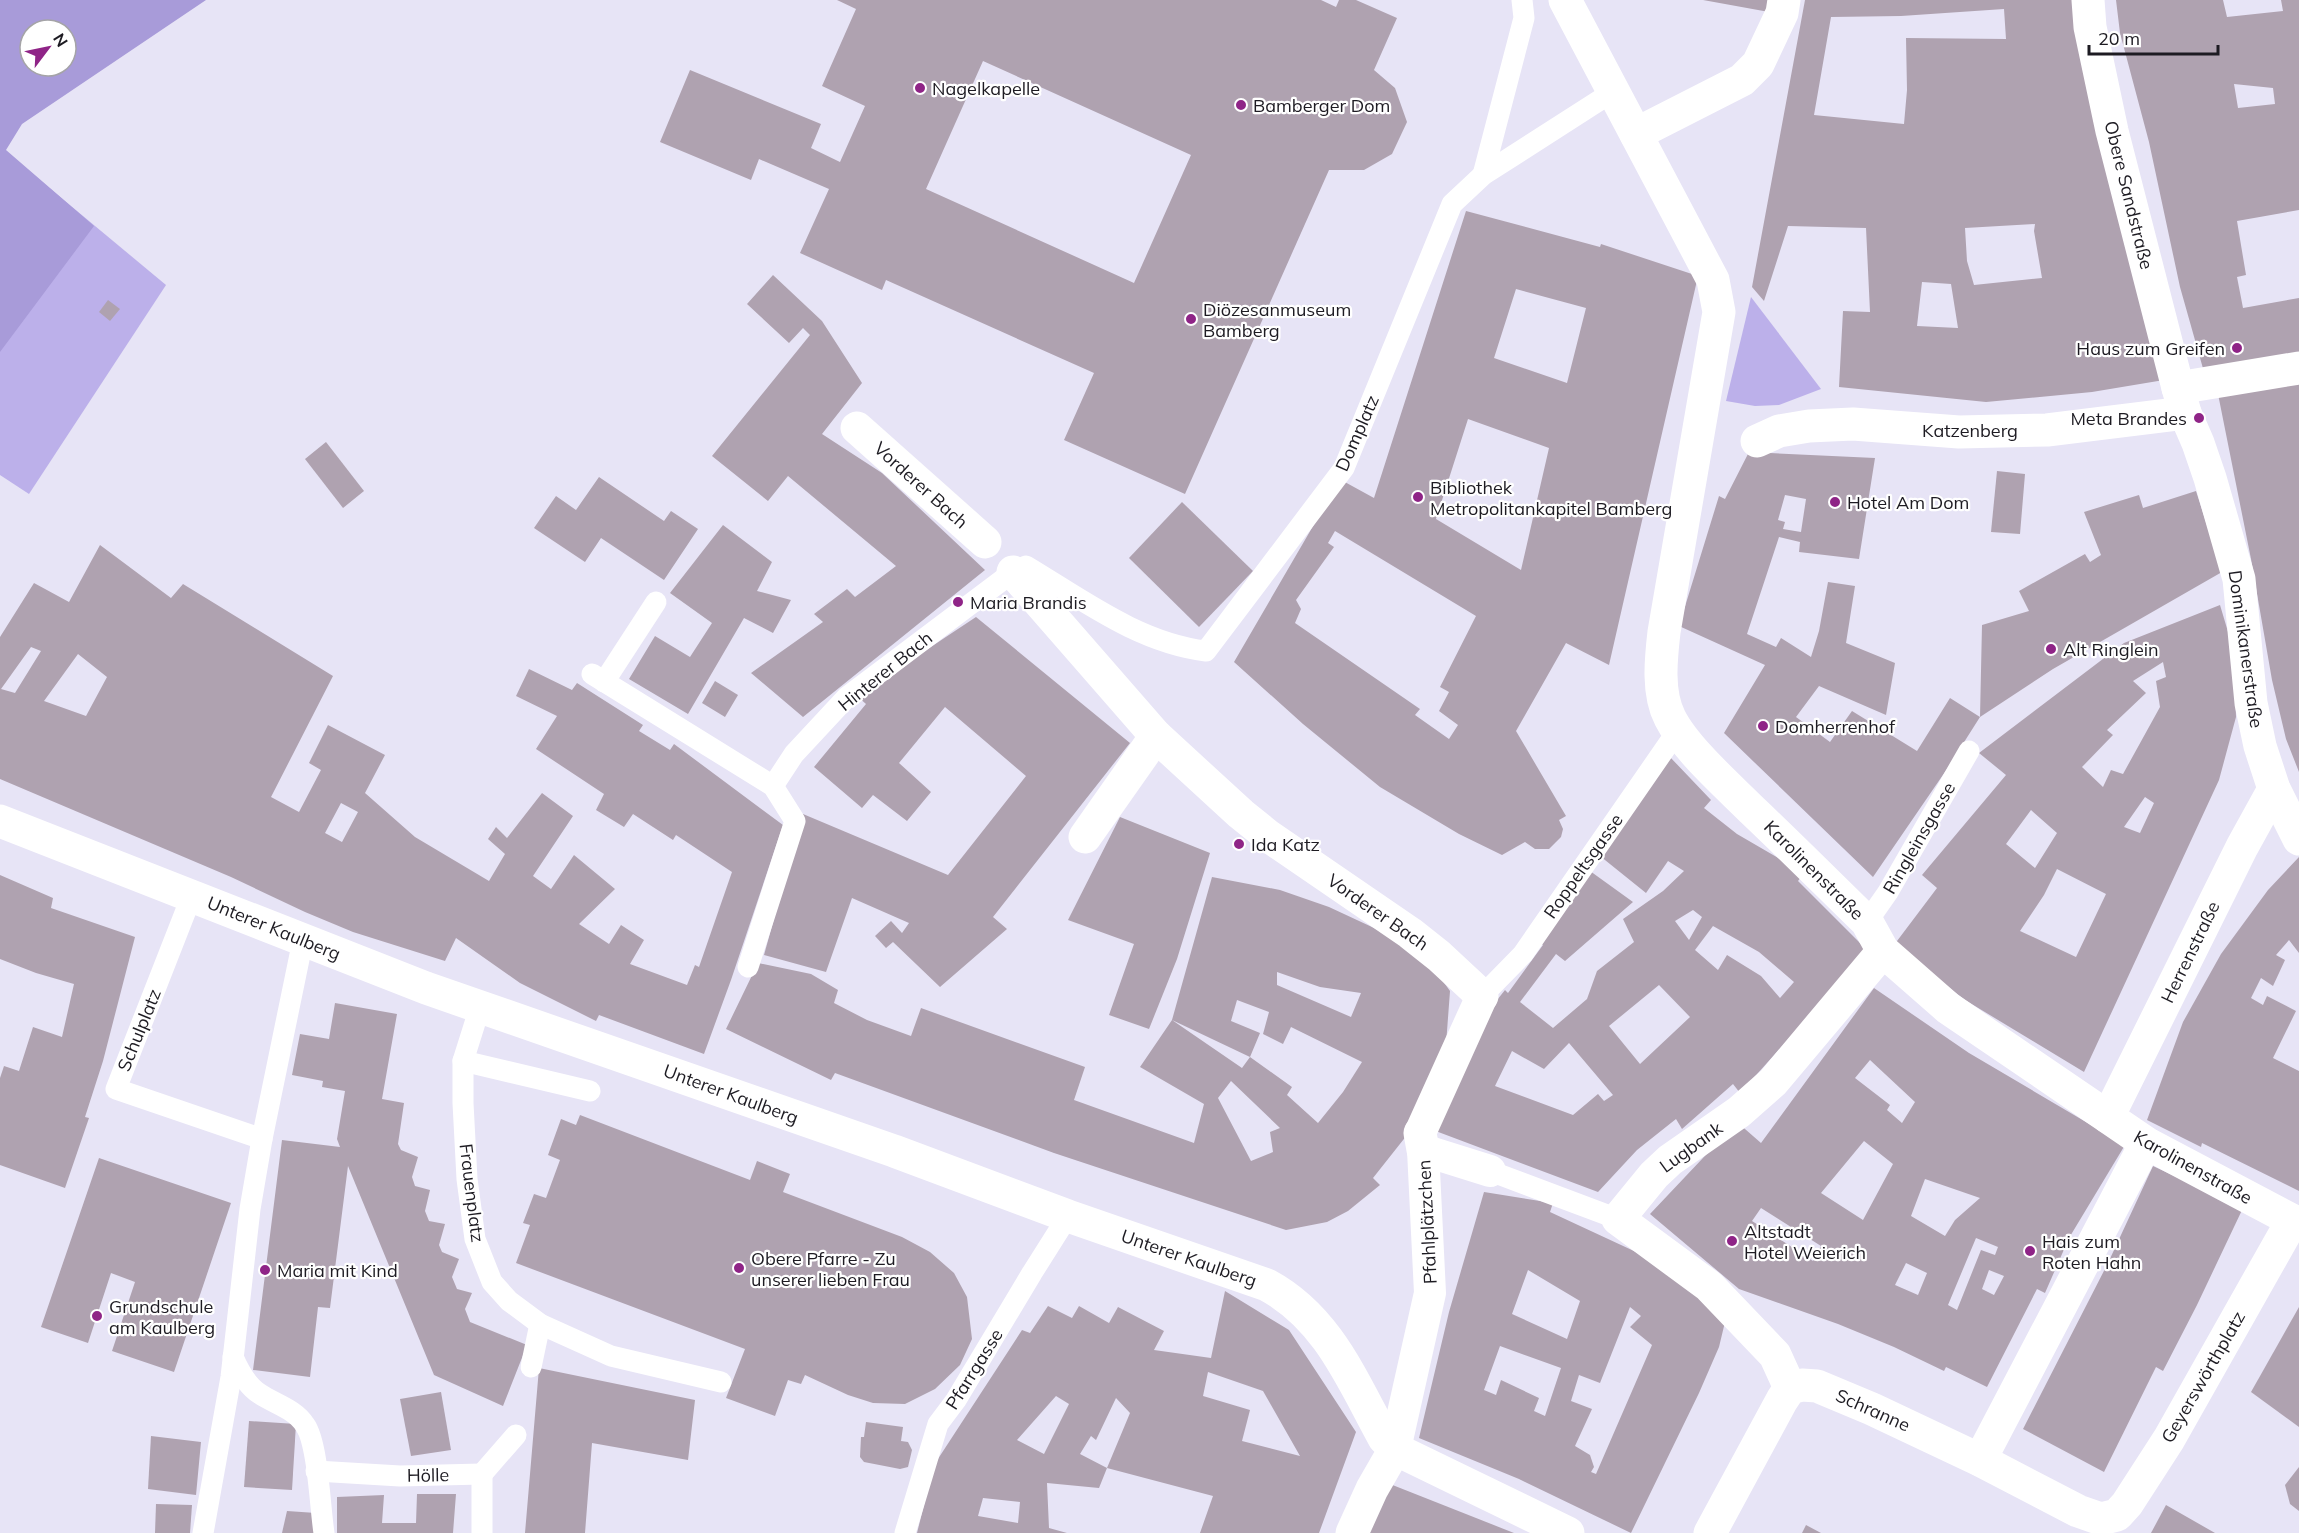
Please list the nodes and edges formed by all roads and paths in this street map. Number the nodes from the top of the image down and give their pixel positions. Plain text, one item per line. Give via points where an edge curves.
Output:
1 (1522, 0) edge
2 (1565, 0) edge
3 (1784, 0) edge
4 (2088, 0) edge
5 (1614, 91) junction
6 (1636, 134) junction
7 (1483, 175) junction
8 (2299, 368) edge
9 (2182, 401) junction
10 (856, 428) dead end
11 (1757, 441) dead end
12 (985, 542) dead end
13 (1013, 572) junction
14 (656, 602) dead end
15 (1678, 730) junction
16 (1156, 736) junction
17 (1969, 751) dead end
18 (773, 786) junction
19 (2274, 789) junction
20 (0, 821) edge
21 (1085, 837) dead end
22 (2299, 839) edge
23 (192, 895) junction
24 (1867, 922) junction
25 (303, 940) junction
26 (1883, 951) junction
27 (748, 967) dead end
28 (1482, 996) junction
29 (480, 1007) junction
30 (463, 1061) junction
31 (590, 1091) dead end
32 (2108, 1117) junction
33 (262, 1139) junction
34 (1422, 1141) junction
35 (2146, 1143) junction
36 (1490, 1171) joint
37 (1068, 1216) junction
38 (1618, 1219) junction
39 (2295, 1222) edge
40 (540, 1324) junction
41 (232, 1367) junction
42 (531, 1367) dead end
43 (721, 1382) dead end
44 (1790, 1388) junction
45 (516, 1435) dead end
46 (1395, 1449) junction
47 (1980, 1460) junction
48 (316, 1471) junction
49 (482, 1474) junction
50 (2102, 1520) joint
51 (203, 1533) edge
52 (324, 1533) edge
53 (482, 1533) edge
54 (905, 1533) edge
55 (1352, 1533) edge
56 (1568, 1533) edge
57 (1710, 1533) edge

1 - 7 lane via 1524,18
2 - 5 street
3 - 6 street via 1782,14 1758,64 1742,80
4 - 9 street, Obere Sandstraße via 2112,131
5 - 6 street
5 - 7 lane, Domplatz
6 - 15 street, Karolinenstraße via 1713,280 1719,312 1662,648 1663,693 1669,716
7 - 13 lane, Domplatz via 1452,204 1344,468 1206,651 1157,641 1026,566
8 - 9 street, Katzenberg
9 - 11 street, Katzenberg via 2047,430 1959,432 1852,424 1779,431
9 - 19 street, Dominikanerstraße via 2210,478 2239,579 2253,716
10 - 12 street, Vorderer Bach
13 - 16 street, Vorderer Bach
13 - 18 lane, Hinterer Bach via 847,697 794,754
14 - 18 lane via 598,678
15 - 24 street, Karolinenstraße via 1718,777
15 - 28 lane, Roppeltsgasse via 1523,954
16 - 21 street
16 - 28 street, Vorderer Bach via 1267,835 1410,933
17 - 24 lane, Ringleinsgasse
18 - 27 lane via 795,821
19 - 22 street, Dominikanerstraße
19 - 32 street, Herrenstraße
20 - 23 street, Unterer Kaulberg
23 - 25 street, Unterer Kaulberg
23 - 33 lane, Schulplatz via 116,1089
24 - 26 street, Karolinenstraße
25 - 29 street, Unterer Kaulberg
25 - 33 lane
26 - 32 street, Karolinenstraße via 1948,1008
26 - 38 street, Lugbank via 1773,1082 1739,1112 1670,1160
28 - 34 street
29 - 30 lane, Frauenplatz
29 - 37 street, Unterer Kaulberg via 894,1150
30 - 31 lane
30 - 40 lane, Frauenplatz via 467,1179 475,1239 492,1282 509,1301
32 - 35 street, Karolinenstraße
33 - 41 lane
34 - 36 street, Pfahlplätzchen
34 - 46 street, Pfahlplätzchen via 1430,1293
35 - 39 street, Karolinenstraße
35 - 47 street
36 - 38 lane, Pfahlplätzchen
37 - 46 street, Unterer Kaulberg via 1288,1296 1329,1339 1384,1438
37 - 54 lane, Pfarrgasse via 938,1424
38 - 44 street via 1708,1286 1775,1355
39 - 50 street, Geyerswörthplatz via 2127,1504 2117,1515
40 - 42 lane
40 - 43 lane, Frauenplatz via 610,1356
41 - 48 lane via 258,1393 295,1413 305,1424 313,1439
41 - 51 lane
44 - 47 street, Schranne via 1817,1386
44 - 57 street
45 - 49 lane
46 - 55 street
46 - 56 street
47 - 50 street, Schranne
48 - 49 lane, Hölle via 400,1476
48 - 52 lane
49 - 53 lane

